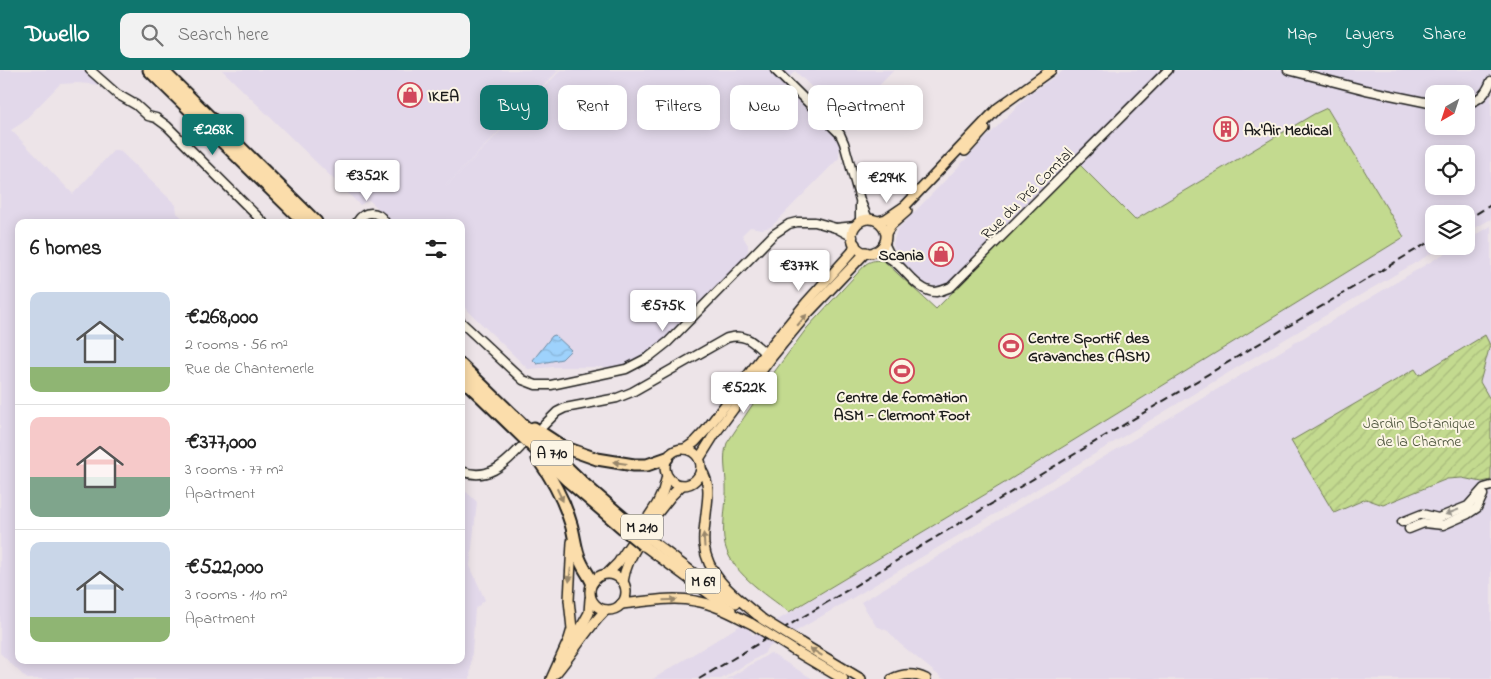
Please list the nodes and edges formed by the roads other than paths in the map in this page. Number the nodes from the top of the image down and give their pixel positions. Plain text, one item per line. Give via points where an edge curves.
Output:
1 (90, 70) edge
2 (149, 70) edge
3 (162, 70) edge
4 (775, 70) edge
5 (1051, 70) edge
6 (1168, 70) edge
7 (1288, 70) edge
8 (1491, 81) edge
9 (1023, 89) junction
10 (1475, 101) edge
11 (1425, 102) edge
12 (259, 219) edge
13 (301, 219) edge
14 (313, 219) edge
15 (360, 219) edge
16 (383, 219) edge
17 (865, 222) junction
18 (836, 228) junction
19 (886, 234) junction
20 (854, 240) junction
21 (884, 243) junction
22 (870, 252) junction
23 (895, 263) junction
24 (465, 326) edge
25 (765, 353) junction
26 (466, 377) edge
27 (543, 426) dead end
28 (512, 427) junction
29 (520, 448) dead end
30 (685, 449) junction
31 (667, 458) junction
32 (700, 464) junction
33 (465, 473) edge
34 (667, 476) junction
35 (682, 485) junction
36 (1491, 487) edge
37 (1402, 522) dead end
38 (572, 527) junction
39 (1409, 529) dead end
40 (633, 532) junction
41 (646, 542) junction
42 (608, 573) junction
43 (592, 582) junction
44 (623, 582) junction
45 (590, 598) junction
46 (621, 604) junction
47 (606, 610) junction
48 (762, 619) junction
49 (752, 624) junction
50 (551, 679) edge
51 (843, 679) edge
52 (861, 679) edge
53 (892, 679) edge
54 (926, 679) edge

1 - 12 street via 116,94 167,126
2 - 13 highway
3 - 14 highway
4 - 17 street via 840,134
5 - 9 main road
6 - 23 street, Rue du Pré Comtal via 951,286 942,291 928,290
7 - 11 street
8 - 10 street via 1484,95
9 - 17 main road via 998,108 905,206 886,219
9 - 19 main road via 891,225
15 - 16 street via 373,213
17 - 18 street
17 - 19 main road via 884,229
17 - 20 main road
18 - 20 street
18 - 24 street via 807,221 782,228 664,346 639,364 618,372 551,385 529,383
19 - 21 main road
20 - 22 main road via 858,248
20 - 25 main road via 852,252
21 - 22 main road
21 - 23 street, Rue du Pré Comtal
22 - 23 street, Rue du Pré Comtal via 884,254
32 -> 22 main road via 714,435 771,358 808,313
25 - 27 street via 744,337 727,338 632,392 565,408
25 - 30 main road via 706,430
26 - 28 highway, A 710
31 -> 26 highway via 647,465 634,465 597,459 563,447 529,425 511,406
26 - 40 highway, A 710
28 -> 38 highway via 558,489
28 - 40 highway, A 710 via 566,479
29 - 33 street via 493,471
30 - 31 main road via 675,450
30 - 32 main road via 696,454
31 - 34 main road
32 - 35 main road via 697,479
48 -> 32 main road via 720,581 708,560 704,534 709,488
34 - 35 main road
34 - 42 main road, M 210 via 657,504
35 - 44 main road, M 210 via 661,508 629,559
36 -> 37 street via 1484,488 1468,506 1438,518 1422,514
36 - 39 street via 1477,508 1468,514 1443,525 1424,523
38 - 43 highway via 577,551
38 -> 50 main road via 569,587 572,629
40 - 41 highway, A 710, bridge
41 - 48 main road, M 69
41 - 49 main road, M 69 via 709,594
42 - 43 main road
42 - 44 main road
43 - 45 main road
44 - 46 main road via 626,593
45 - 47 main road
45 - 50 main road via 589,613
46 - 47 main road
46 -> 49 main road via 695,601
47 - 50 main road via 589,627
52 -> 48 main road, M 69, bridge
49 - 51 main road, M 69, bridge
53 - 54 main road via 907,674

